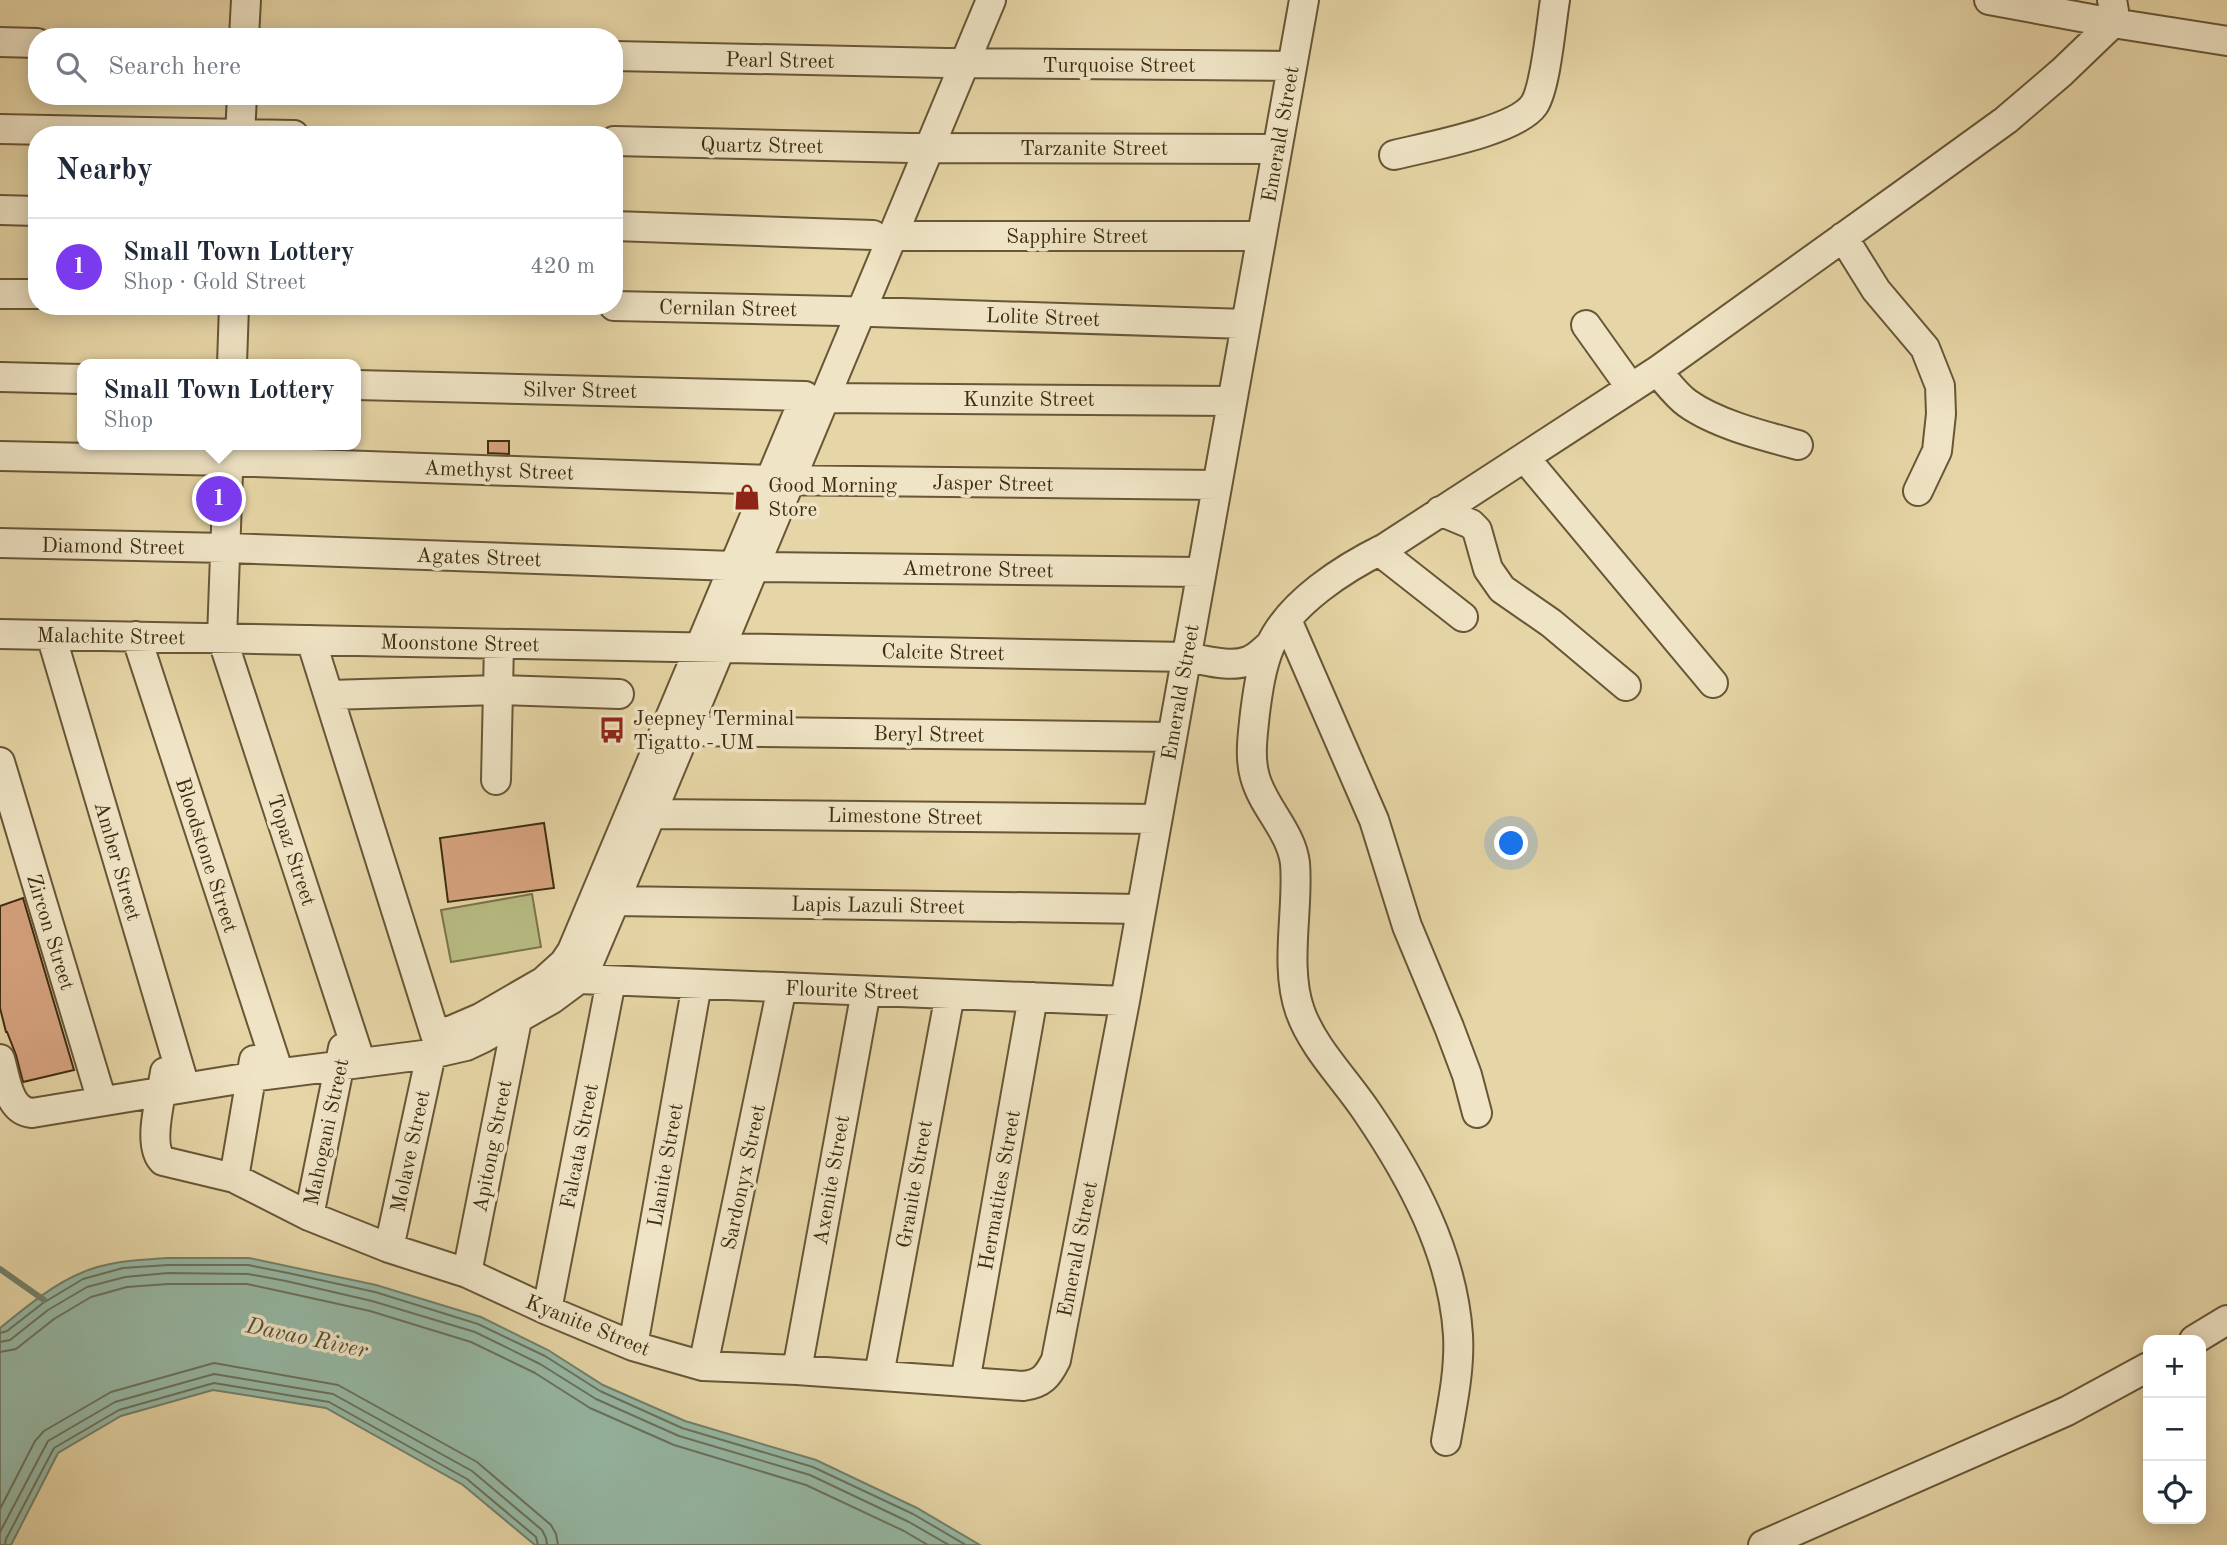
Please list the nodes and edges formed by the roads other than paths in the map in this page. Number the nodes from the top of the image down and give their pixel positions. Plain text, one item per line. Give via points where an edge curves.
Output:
1 (246, 0) edge
2 (973, 0) edge
3 (991, 0) edge
4 (1304, 0) edge
5 (1555, 0) edge
6 (1989, 0) edge
7 (2112, 12) edge
8 (244, 28) edge
9 (2227, 40) edge
10 (0, 42) edge
11 (28, 43) edge
12 (623, 56) edge
13 (956, 63) junction
14 (1292, 66) junction
15 (242, 105) edge
16 (240, 126) edge
17 (0, 129) edge
18 (28, 130) edge
19 (623, 142) edge
20 (920, 148) junction
21 (1277, 149) junction
22 (1394, 155) dead end
23 (0, 211) edge
24 (28, 211) edge
25 (623, 226) edge
26 (883, 235) junction
27 (1261, 236) junction
28 (1843, 237) junction
29 (0, 294) edge
30 (28, 294) edge
31 (623, 306) edge
32 (851, 311) junction
33 (234, 315) edge
34 (1246, 324) junction
35 (1586, 325) dead end
36 (232, 359) edge
37 (1657, 371) junction
38 (0, 377) edge
39 (77, 379) edge
40 (361, 385) edge
41 (1631, 388) junction
42 (815, 397) junction
43 (1232, 401) junction
44 (1798, 445) dead end
45 (229, 453) edge
46 (0, 457) edge
47 (1525, 458) junction
48 (780, 480) junction
49 (1217, 485) junction
50 (1918, 491) dead end
51 (1440, 511) junction
52 (0, 543) edge
53 (225, 548) junction
54 (1379, 551) junction
55 (744, 567) junction
56 (1201, 572) junction
57 (1463, 617) dead end
58 (1287, 620) junction
59 (0, 634) edge
60 (51, 635) junction
61 (136, 636) junction
62 (222, 638) junction
63 (311, 640) junction
64 (499, 644) junction
65 (1271, 644) junction
66 (710, 647) junction
67 (1186, 657) junction
68 (1713, 683) dead end
69 (1626, 685) dead end
70 (498, 690) junction
71 (619, 694) dead end
72 (328, 695) junction
73 (685, 732) junction
74 (1172, 737) junction
75 (0, 762) edge
76 (496, 780) dead end
77 (652, 814) junction
78 (1157, 819) junction
79 (615, 901) junction
80 (1141, 909) junction
81 (579, 979) junction
82 (611, 981) junction
83 (697, 984) junction
84 (782, 987) junction
85 (866, 991) junction
86 (950, 994) junction
87 (1033, 997) junction
88 (1125, 1001) junction
89 (517, 1020) junction
90 (433, 1044) junction
91 (350, 1056) junction
92 (0, 1059) edge
93 (264, 1067) junction
94 (173, 1080) junction
95 (99, 1093) junction
96 (1477, 1114) dead end
97 (234, 1178) junction
98 (309, 1216) junction
99 (389, 1248) junction
100 (467, 1273) junction
101 (547, 1310) junction
102 (2227, 1320) edge
103 (2202, 1335) edge
104 (633, 1346) junction
105 (703, 1366) junction
106 (797, 1370) junction
107 (2143, 1370) edge
108 (879, 1375) junction
109 (1045, 1380) joint
110 (965, 1382) junction
111 (1446, 1441) dead end
112 (1763, 1545) edge

1 - 8 street
2 - 13 street
3 - 13 street
4 - 14 street, Emerald Street
5 - 22 street via 1542,85 1534,105 1523,116 1499,127
6 - 7 street
7 - 9 street
7 - 28 street via 2062,72 2006,120
10 - 11 street
12 - 13 street, Pearl Street
13 - 14 street, Turquoise Street
13 - 20 street
14 - 21 street, Emerald Street
15 - 16 street
17 - 18 street
19 - 20 street, Quartz Street
20 - 21 street, Tarzanite Street
20 - 26 street
21 - 27 street, Emerald Street
23 - 24 street
25 - 26 street, Sapphire Street
26 - 27 street, Sapphire Street
26 - 32 street
27 - 34 street, Emerald Street
28 - 37 street
28 - 50 street via 1876,290 1926,348 1940,386 1937,452
29 - 30 street
31 - 32 street, Cernilan Street
32 - 34 street, Lolite Street
32 - 42 street
33 - 36 street
34 - 43 street, Emerald Street
35 - 41 street
37 - 41 street
37 - 44 street via 1686,402 1704,412
38 - 39 street
40 - 42 street, Silver Street
41 - 47 street
42 - 43 street, Kunzite Street
42 - 48 street
43 - 49 street, Emerald Street
45 - 46 street, Amethyst Street
45 - 48 street, Amethyst Street
45 - 53 street
47 - 51 street
47 - 68 street
48 - 49 street, Jasper Street
48 - 55 street
49 - 56 street, Emerald Street
51 - 54 street
51 - 69 street via 1477,530 1488,569 1502,589 1551,622
52 - 53 street, Diamond Street
53 - 55 street, Agates Street
53 - 62 street
54 - 57 street
54 - 58 street via 1339,573
55 - 56 street, Ametrone Street
55 - 66 street
56 - 67 street, Emerald Street
58 - 65 street
58 - 96 street via 1374,820 1407,926 1446,1016
59 - 60 street, Malachite Street
60 - 61 street, Malachite Street
60 - 94 street, Amber Street
61 - 62 street, Malachite Street
61 - 93 street, Bloodstone Street
62 - 63 street, Moonstone Street
62 - 91 street, Topaz Street
63 - 64 street, Moonstone Street
63 - 72 street
64 - 66 street, Moonstone Street
64 - 70 street
65 - 67 street, Calcite Street via 1246,662
65 - 111 street via 1260,678 1252,753 1255,776 1295,863 1292,944 1299,1009 1312,1037 1402,1165 1441,1254 1458,1336
66 - 67 street, Calcite Street
66 - 73 street
66 - 90 street via 564,963 544,981
67 - 74 street, Emerald Street
70 - 71 street
70 - 72 street
70 - 76 street
72 - 90 street
73 - 74 street, Beryl Street
73 - 77 street
74 - 78 street, Emerald Street
75 - 95 street, Zircon Street
77 - 78 street, Limestone Street
77 - 79 street
78 - 80 street, Emerald Street
79 - 80 street, Lapis Lazuli Street
79 - 81 street
80 - 88 street, Emerald Street
81 - 82 street, Flourite Street
81 - 89 street
82 - 83 street, Flourite Street
82 - 101 street, Falcata Street
83 - 84 street, Flourite Street
83 - 104 street, Llanite Street
84 - 85 street, Flourite Street
84 - 105 street, Sardonyx Street
85 - 86 street, Flourite Street
85 - 106 street, Axenite Street
86 - 87 street, Flourite Street
86 - 108 street, Granite Street
87 - 88 street, Flourite Street
87 - 110 street, Hermatites Street
88 - 109 street, Emerald Street via 1056,1360
89 - 90 street via 466,1045
89 - 100 street, Apitong Street
90 - 91 street
90 - 99 street, Molave Street
91 - 93 street
91 - 98 street, Mahogani Street
92 - 95 street via 12,1098
93 - 94 street
93 - 97 street
94 - 95 street
94 - 97 street, Kyanite Street via 155,1139 158,1155 167,1163
97 - 98 street, Kyanite Street
98 - 99 street, Kyanite Street
99 - 100 street, Kyanite Street
100 - 101 street, Kyanite Street
101 - 104 street, Kyanite Street
102 - 103 street
104 - 105 street, Kyanite Street
105 - 106 street, Kyanite Street
106 - 108 street, Kyanite Street
107 - 112 street via 2067,1411
108 - 110 street, Kyanite Street
109 - 110 street, Kyanite Street via 1023,1386

